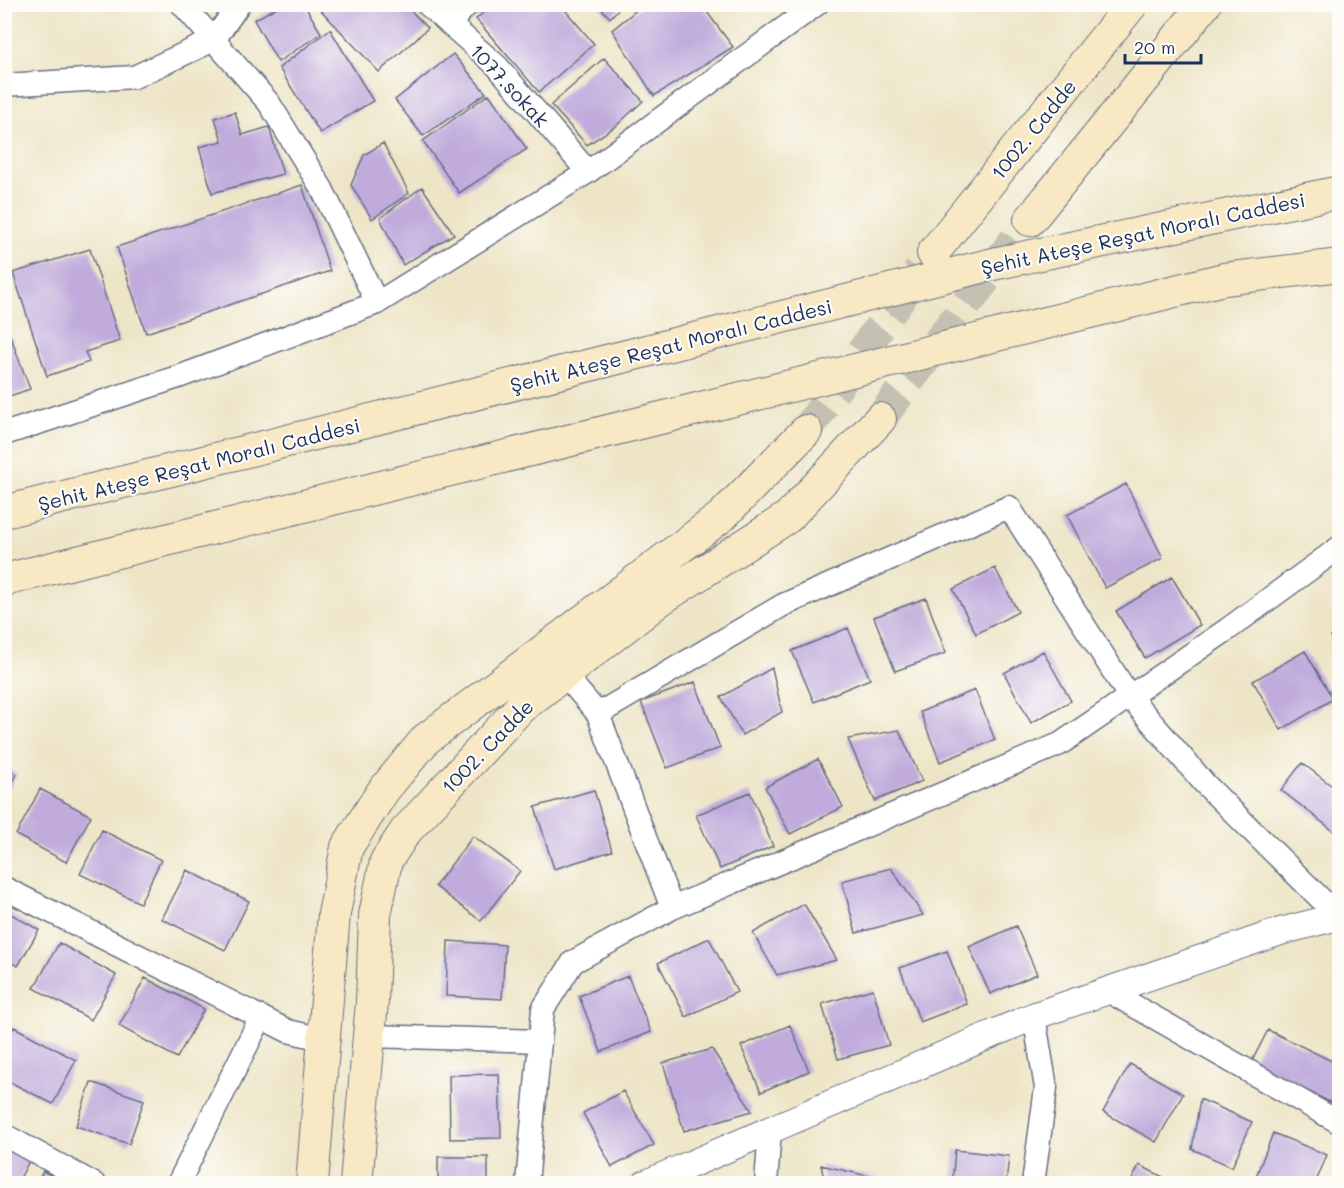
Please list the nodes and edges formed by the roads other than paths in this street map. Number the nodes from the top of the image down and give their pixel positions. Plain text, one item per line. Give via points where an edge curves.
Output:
1 (182, 4) edge
2 (238, 4) edge
3 (427, 4) edge
4 (468, 4) edge
5 (817, 4) edge
6 (1132, 4) edge
7 (1205, 4) edge
8 (449, 24) junction
9 (214, 39) junction
10 (4, 85) edge
11 (588, 172) junction
12 (1340, 192) edge
13 (1030, 219) tunnel mouth
14 (933, 252) tunnel mouth
15 (1340, 265) edge
16 (377, 303) junction
17 (880, 419) tunnel mouth
18 (806, 431) tunnel mouth
19 (4, 434) edge
20 (4, 512) edge
21 (1340, 547) edge
22 (4, 580) edge
23 (546, 648) junction
24 (564, 674) junction
25 (1129, 696) junction
26 (598, 714) junction
27 (4, 888) edge
28 (672, 908) junction
29 (1339, 916) edge
30 (1108, 991) junction
31 (1035, 1016) junction
32 (261, 1017) junction
33 (369, 1036) junction
34 (322, 1039) junction
35 (540, 1041) junction
36 (1340, 1123) edge
37 (770, 1129) junction
38 (4, 1135) edge
39 (94, 1184) edge
40 (178, 1184) edge
41 (312, 1184) edge
42 (356, 1184) edge
43 (527, 1184) edge
44 (645, 1184) edge
45 (766, 1184) edge
46 (1033, 1184) edge

1 - 9 street
2 - 9 street
3 - 8 street, 1077.sokak
4 - 8 street
5 - 11 street
6 - 14 main road, 1002. Cadde
7 - 13 main road
8 - 11 street, 1077.sokak via 497,66
9 - 10 street via 134,77
9 - 16 street via 270,103 322,189
11 - 16 street
12 - 20 main road, Şehit Ateşe Reşat Moralı Caddesi via 993,264
15 - 22 main road via 1224,279
16 - 19 street via 181,376
17 - 24 main road, 1002. Cadde via 788,517 661,599
18 - 23 main road, 1002. Cadde via 722,516
21 - 25 street
23 - 24 main road
23 - 34 main road, 1002. Cadde via 426,739 383,791 347,847 334,914
24 - 26 street
24 - 33 main road, 1002. Cadde via 520,708 405,832 386,861 375,915
25 - 26 street via 1009,507 783,605
25 - 28 street via 1060,744
25 - 29 street via 1205,784
26 - 28 street
27 - 32 street
28 - 35 street via 573,962 543,1009
29 - 30 street via 1282,931
30 - 31 street
30 - 36 street
31 - 37 street
31 - 46 street via 1046,1088
32 - 34 street via 288,1031
32 - 40 street
33 - 34 main road
33 - 35 street
33 - 42 main road, 1002. Cadde
34 - 41 main road, 1002. Cadde
35 - 43 street
37 - 44 street
37 - 45 street
38 - 39 street

